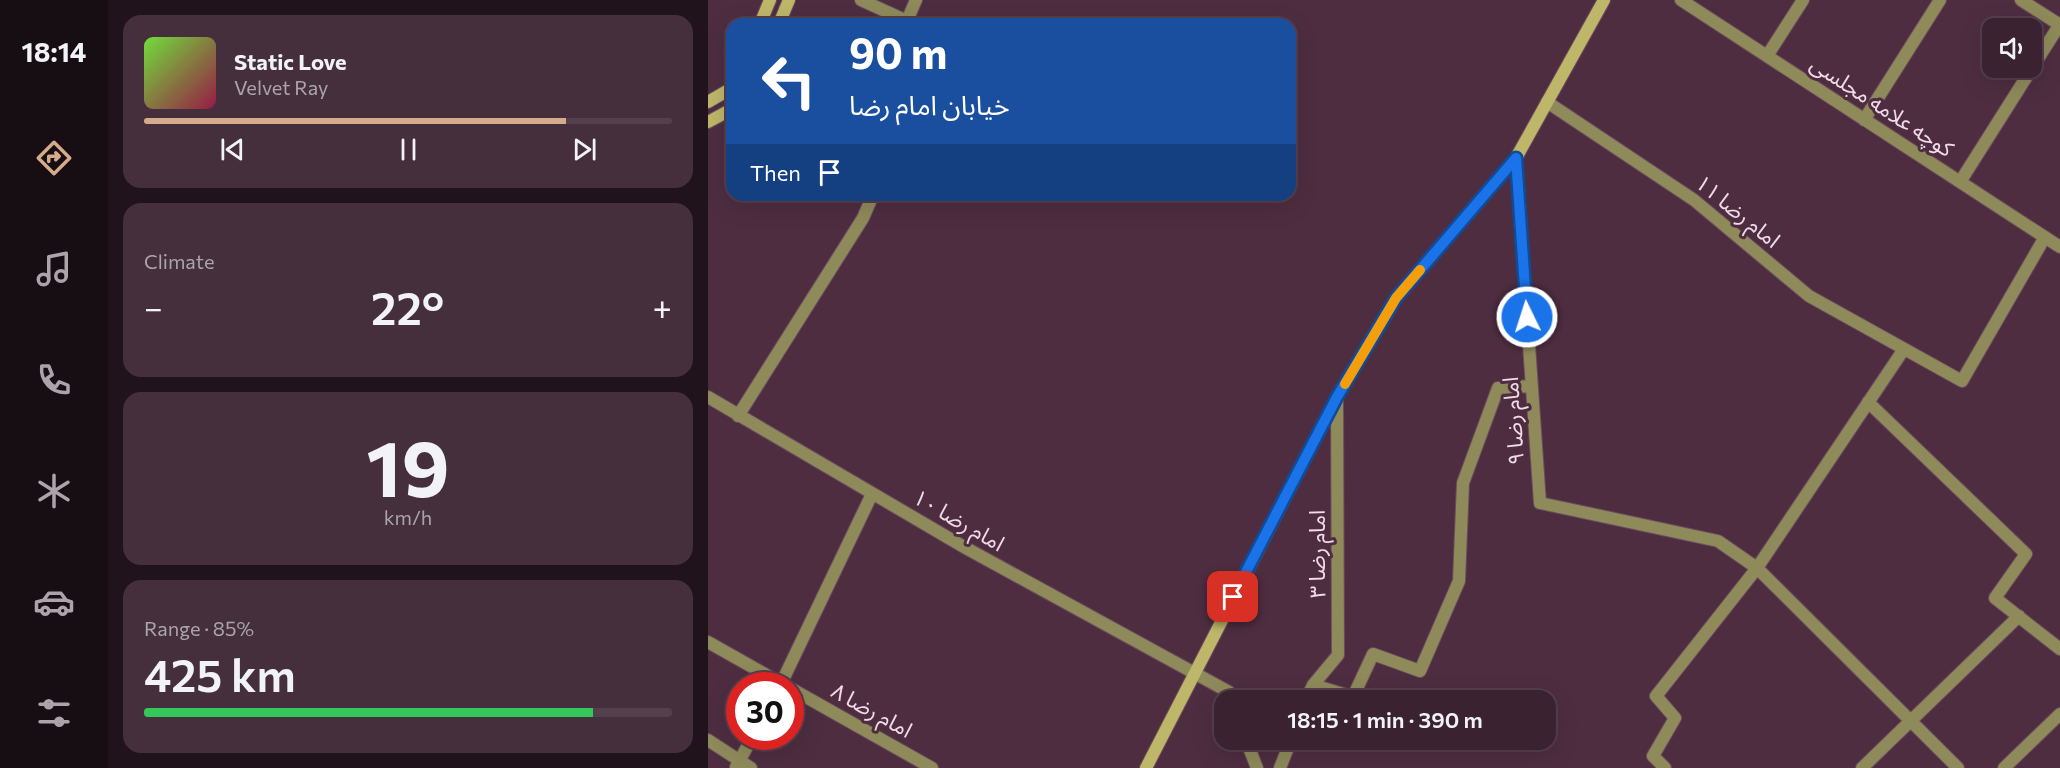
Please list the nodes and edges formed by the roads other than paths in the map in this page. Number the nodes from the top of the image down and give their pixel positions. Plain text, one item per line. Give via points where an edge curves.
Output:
1 (770, 0) edge
2 (789, 0) edge
3 (861, 0) edge
4 (916, 0) edge
5 (1604, 0) edge
6 (1681, 0) edge
7 (1803, 0) edge
8 (1940, 0) edge
9 (2021, 0) edge
10 (762, 18) edge
11 (782, 18) edge
12 (899, 18) edge
13 (909, 18) edge
14 (2060, 25) edge
15 (1767, 56) junction
16 (726, 91) edge
17 (708, 102) edge
18 (1547, 102) junction
19 (726, 112) edge
20 (1864, 120) junction
21 (708, 122) edge
22 (1516, 158) junction
23 (1960, 182) junction
24 (870, 201) edge
25 (2045, 237) junction
26 (2059, 243) edge
27 (1904, 349) junction
28 (1532, 386) junction
29 (708, 397) edge
30 (1337, 397) junction
31 (1868, 402) junction
32 (738, 416) junction
33 (872, 494) junction
34 (1757, 568) junction
35 (2019, 616) junction
36 (708, 642) edge
37 (2060, 649) edge
38 (760, 672) edge
39 (790, 672) edge
40 (1193, 673) junction
41 (1312, 685) junction
42 (1224, 690) edge
43 (1310, 690) edge
44 (804, 697) edge
45 (2060, 714) edge
46 (1911, 721) junction
47 (708, 740) edge
48 (748, 750) edge
49 (1250, 750) edge
50 (1287, 750) edge
51 (742, 766) edge
52 (932, 768) edge
53 (1146, 768) edge
54 (1257, 768) edge
55 (1280, 768) edge
56 (1665, 768) edge
57 (1862, 768) edge
58 (1958, 768) edge
59 (2004, 768) edge

1 - 10 street
2 - 11 street
3 - 12 street
4 - 13 street
5 - 18 street
6 - 15 street, کوچه علامه مجلسی
7 - 15 street
8 - 20 street
9 - 14 street
14 - 23 street
15 - 20 street, کوچه علامه مجلسی
16 - 17 street
18 - 22 street
18 - 27 street, امام رضا ۱۱ via 1694,200 1809,296
19 - 21 street
20 - 23 street, کوچه علامه مجلسی
22 - 28 street, امام رضا ۹
22 - 30 street via 1396,298
23 - 25 street, کوچه علامه مجلسی
24 - 32 street
25 - 26 street, کوچه علامه مجلسی
25 - 27 street, امام رضا ۱۱ via 1962,381
27 - 31 street
28 - 34 street, امام رضا ۹ via 1539,503 1718,541
28 - 41 street via 1498,388 1463,483 1459,581 1420,671 1373,654 1353,697
29 - 32 street, امام رضا ۱۰
30 - 40 street
30 - 41 street, امام رضا ۳ via 1338,655
31 - 34 street
31 - 35 street via 2026,554 1995,598
32 - 33 street, امام رضا ۱۰
33 - 39 street
33 - 40 street, امام رضا ۱۰
34 - 46 street
34 - 56 street via 1656,696 1675,718 1653,756
35 - 37 street
35 - 46 street
36 - 38 street, امام رضا ۸
40 - 42 street, امام رضا ۱۰
40 - 53 street
41 - 43 street, امام رضا ۳
44 - 52 street, امام رضا ۸
45 - 59 street
46 - 57 street
46 - 58 street
47 - 51 street
48 - 51 street
49 - 54 street
50 - 55 street

